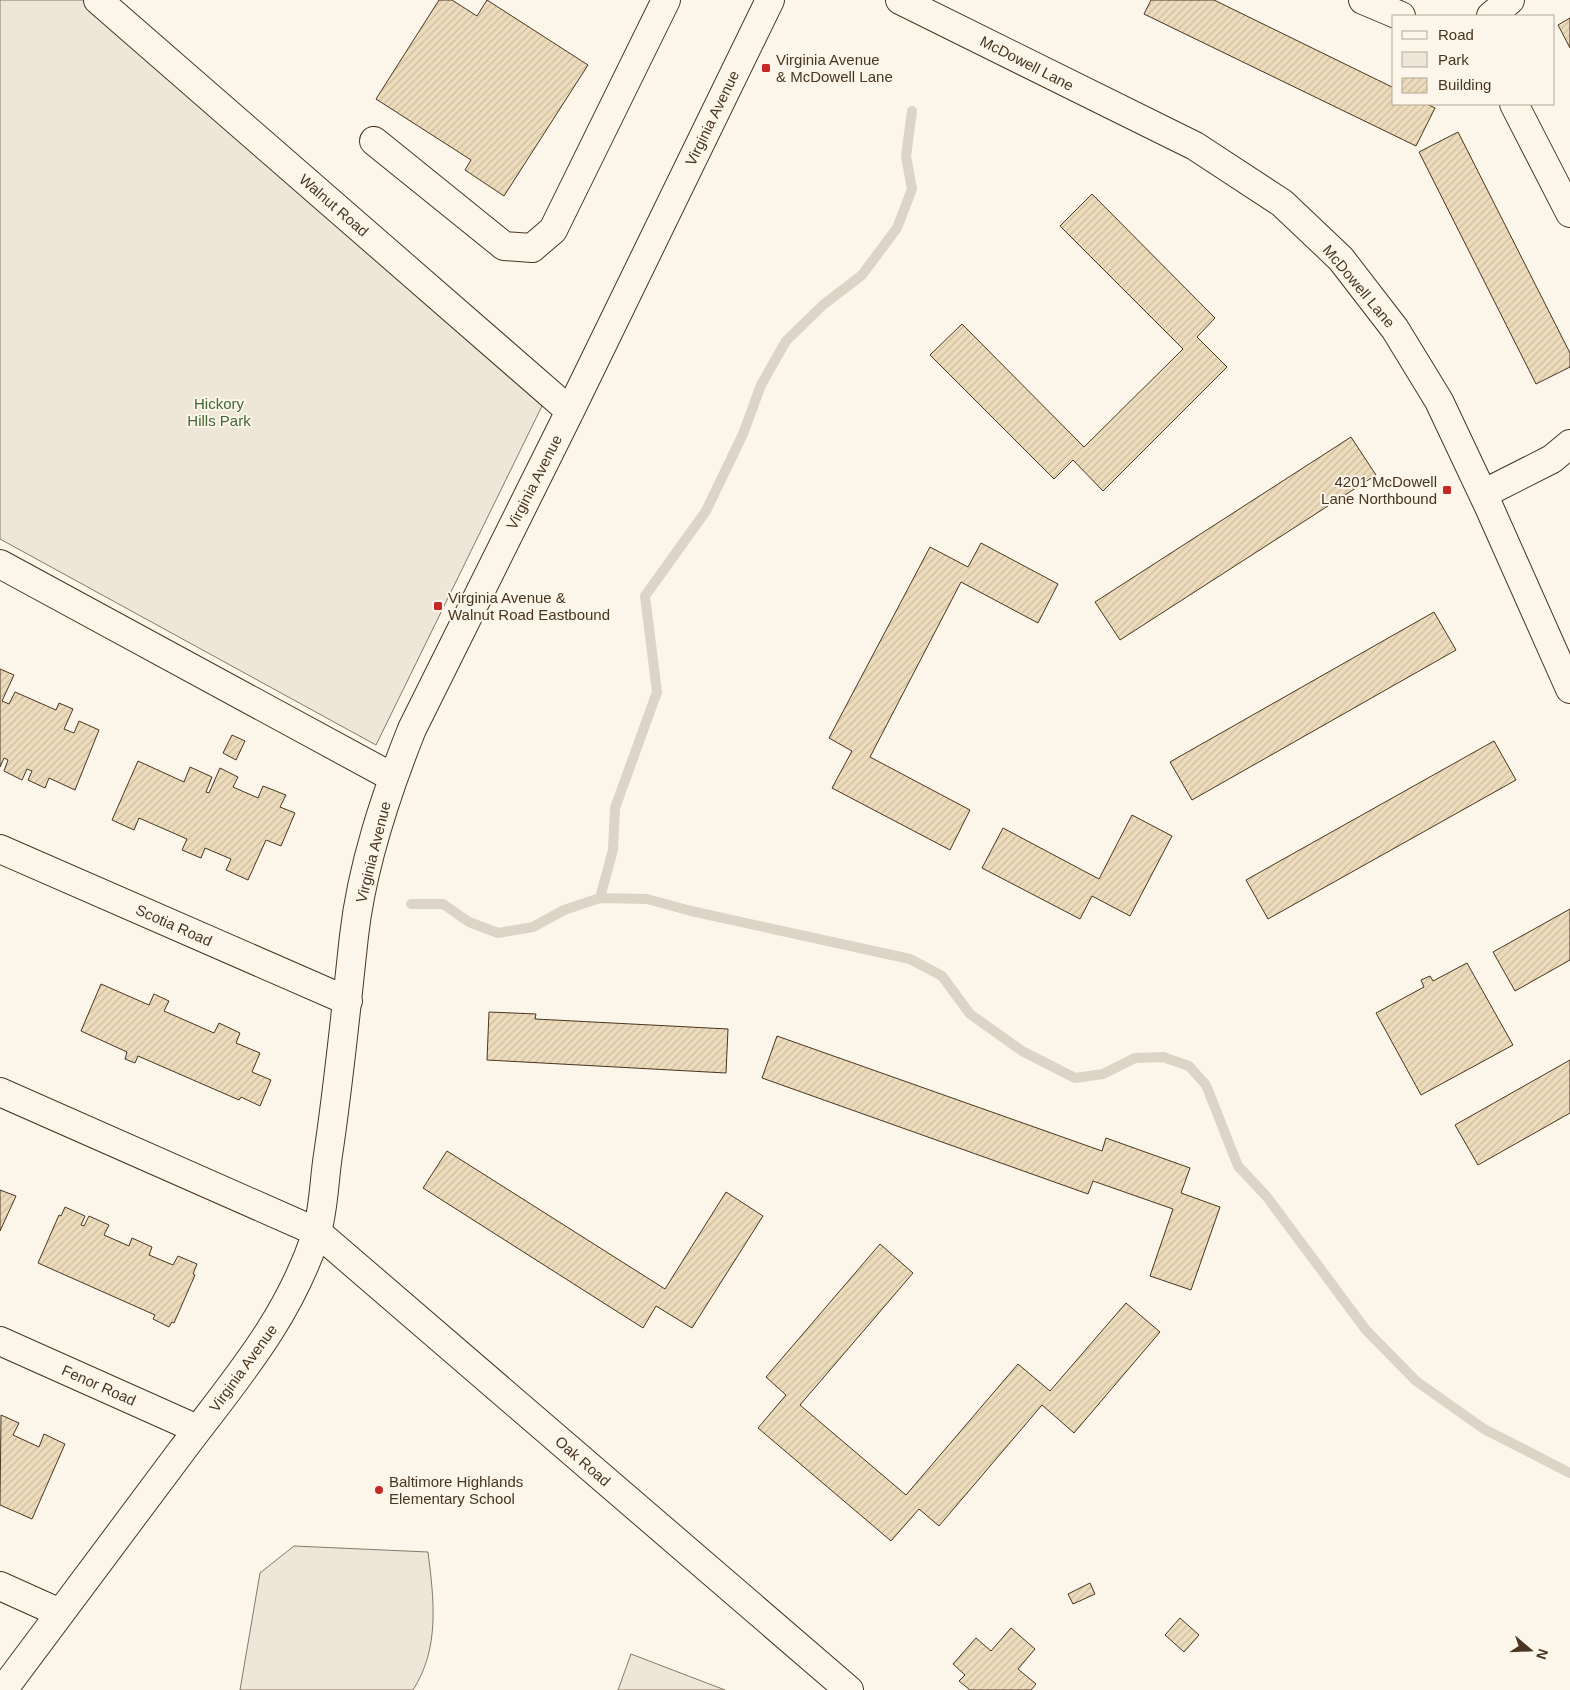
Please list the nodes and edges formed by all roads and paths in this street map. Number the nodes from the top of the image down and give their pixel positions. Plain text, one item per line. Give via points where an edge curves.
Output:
1 (98, 0) edge
2 (666, 0) edge
3 (770, 0) edge
4 (900, 0) edge
5 (1363, 0) edge
6 (1510, 0) edge
7 (1398, 15) edge
8 (1492, 15) edge
9 (1515, 105) edge
10 (374, 141) dead end
11 (1570, 213) edge
12 (570, 411) junction
13 (1570, 444) edge
14 (1483, 494) junction
15 (0, 564) edge
16 (1570, 689) edge
17 (392, 777) junction
18 (0, 849) edge
19 (348, 1001) junction
20 (0, 1092) edge
21 (317, 1232) junction
22 (0, 1341) edge
23 (198, 1429) junction
24 (0, 1586) edge
25 (60, 1612) junction
26 (3, 1690) edge
27 (849, 1690) edge

1 - 12 street, Walnut Road
2 - 10 street via 553,230 532,248 504,246
3 - 12 street, Virginia Avenue
4 - 14 street, McDowell Lane via 1195,146 1282,203 1341,260 1395,329 1439,401
5 - 7 street
6 - 8 street
9 - 11 street
12 - 17 street, Virginia Avenue via 412,728
13 - 14 street via 1552,459
14 - 16 street, McDowell Lane
15 - 17 street
17 - 19 street, Virginia Avenue via 365,873 354,932
18 - 19 street, Scotia Road
19 - 21 street, Virginia Avenue
20 - 21 street, Oak Road
21 - 23 street, Virginia Avenue via 280,1316 251,1362
21 - 27 street, Oak Road
22 - 23 street, Fenor Road
23 - 25 street, Virginia Avenue
24 - 25 street
25 - 26 street, Virginia Avenue

